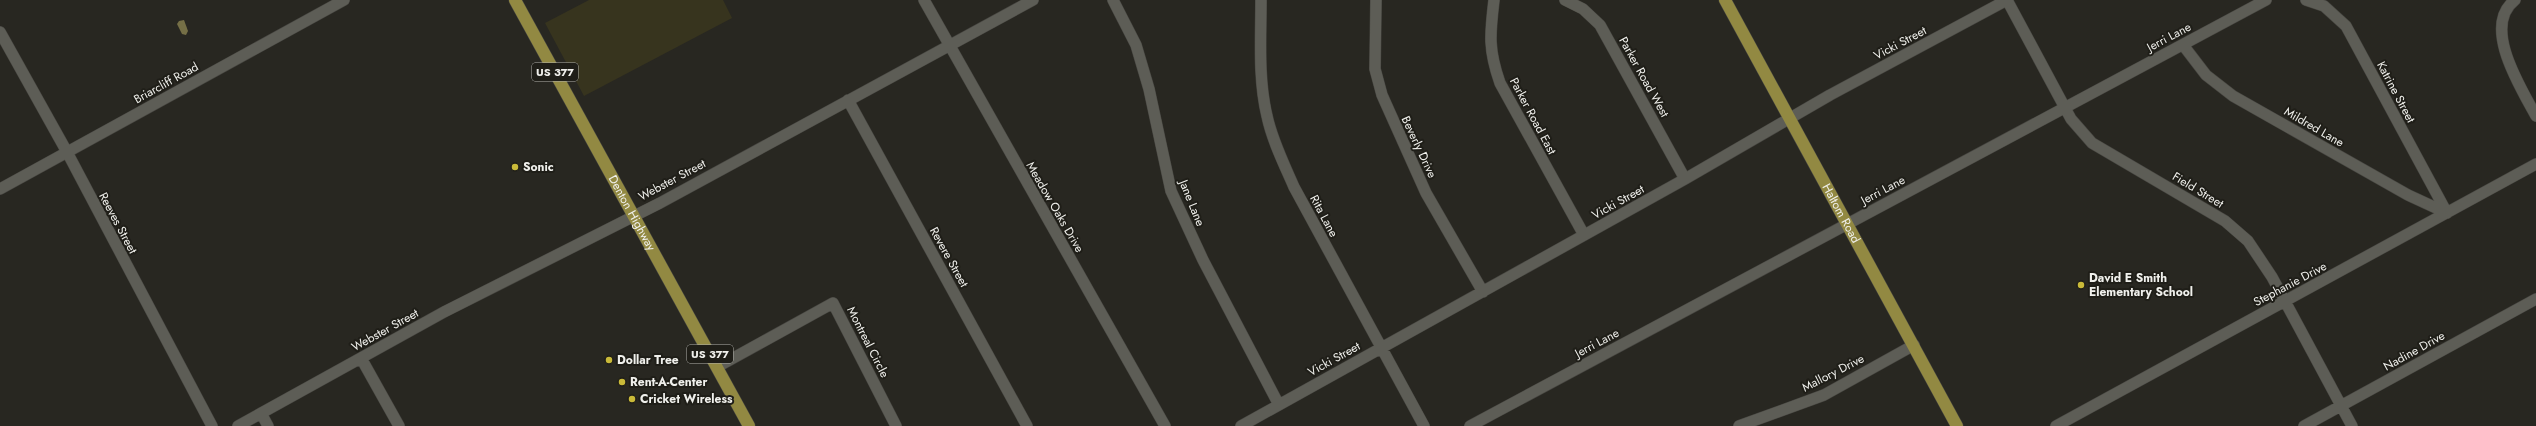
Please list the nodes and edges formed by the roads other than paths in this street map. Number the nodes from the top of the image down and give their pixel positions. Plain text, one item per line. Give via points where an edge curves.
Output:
1 (344, 0) edge
2 (515, 0) edge
3 (924, 0) edge
4 (1033, 0) edge
5 (1113, 0) edge
6 (1261, 0) edge
7 (1376, 0) edge
8 (1494, 0) edge
9 (1565, 0) edge
10 (1725, 0) edge
11 (2007, 0) edge
12 (2266, 0) edge
13 (2306, 0) edge
14 (2515, 0) edge
15 (0, 32) edge
16 (2183, 44) junction
17 (949, 46) junction
18 (848, 100) junction
19 (2065, 108) junction
20 (2536, 116) edge
21 (1790, 118) junction
22 (67, 152) junction
23 (2536, 164) edge
24 (1685, 179) junction
25 (0, 189) edge
26 (2447, 213) junction
27 (633, 215) junction
28 (1848, 224) junction
29 (1584, 235) junction
30 (1483, 292) junction
31 (2536, 299) edge
32 (2285, 301) junction
33 (1914, 345) junction
34 (1381, 348) junction
35 (361, 358) junction
36 (717, 367) junction
37 (1279, 405) junction
38 (2341, 406) junction
39 (261, 414) junction
40 (212, 426) edge
41 (238, 426) edge
42 (268, 426) edge
43 (400, 426) edge
44 (749, 426) edge
45 (896, 426) edge
46 (1027, 426) edge
47 (1165, 426) edge
48 (1241, 426) edge
49 (1424, 426) edge
50 (1470, 426) edge
51 (1739, 426) edge
52 (1957, 426) edge
53 (2056, 426) edge
54 (2304, 426) edge
55 (2352, 426) edge

1 - 22 street, Briarcliff Road
2 - 27 main road, Denton Highway / US 377
3 - 17 street, Meadow Oaks Drive
4 - 17 street, Webster Street
5 - 37 street, Jane Lane via 1136,45 1149,90 1171,191 1202,260
6 - 34 street, Rita Lane via 1262,90 1267,117 1294,187
7 - 30 street, Beverly Drive via 1376,69 1382,95 1426,193
8 - 29 street, Parker Road East via 1489,41 1492,61 1500,83
9 - 24 street, Parker Road West via 1583,9 1600,25
10 - 21 main road, Haltom Road
11 - 19 street, Field Street
11 - 21 street, Vicki Street
12 - 16 street, Jerri Lane
13 - 26 street, Katrine Street via 2324,6 2346,26
14 - 20 street via 2502,20 2505,52 2510,67
15 - 22 street, Reeves Street
16 - 19 street, Jerri Lane
16 - 26 street, Mildred Lane via 2206,74 2233,96 2408,195
17 - 18 street, Webster Street
17 - 47 street, Meadow Oaks Drive
18 - 27 street, Webster Street via 660,203
18 - 46 street, Revere Street
19 - 28 street, Jerri Lane
19 - 32 street, Field Street via 2092,143 2225,221 2248,241 2261,258
21 - 24 street, Vicki Street
21 - 28 main road, Haltom Road
22 - 25 street, Briarcliff Road
22 - 40 street, Reeves Street
23 - 26 street, Stephanie Drive
24 - 29 street, Vicki Street
26 - 32 street, Stephanie Drive
27 - 35 street, Webster Street
27 - 36 main road, Denton Highway / US 377
28 - 33 main road, Haltom Road
28 - 50 street, Jerri Lane
29 - 30 street, Vicki Street
30 - 34 street, Vicki Street
31 - 38 street, Nadine Drive
32 - 38 street, Field Street
32 - 53 street, Stephanie Drive
33 - 51 street, Mallory Drive via 1824,395
33 - 52 main road, Haltom Road
34 - 37 street, Vicki Street
34 - 49 street, Rita Lane
35 - 39 street, Webster Street
35 - 43 street
36 - 44 main road, Denton Highway / US 377
36 - 45 street, Montreal Circle via 832,303
37 - 48 street, Vicki Street
38 - 54 street, Nadine Drive
38 - 55 street, Field Street
39 - 41 street, Webster Street
39 - 42 street

